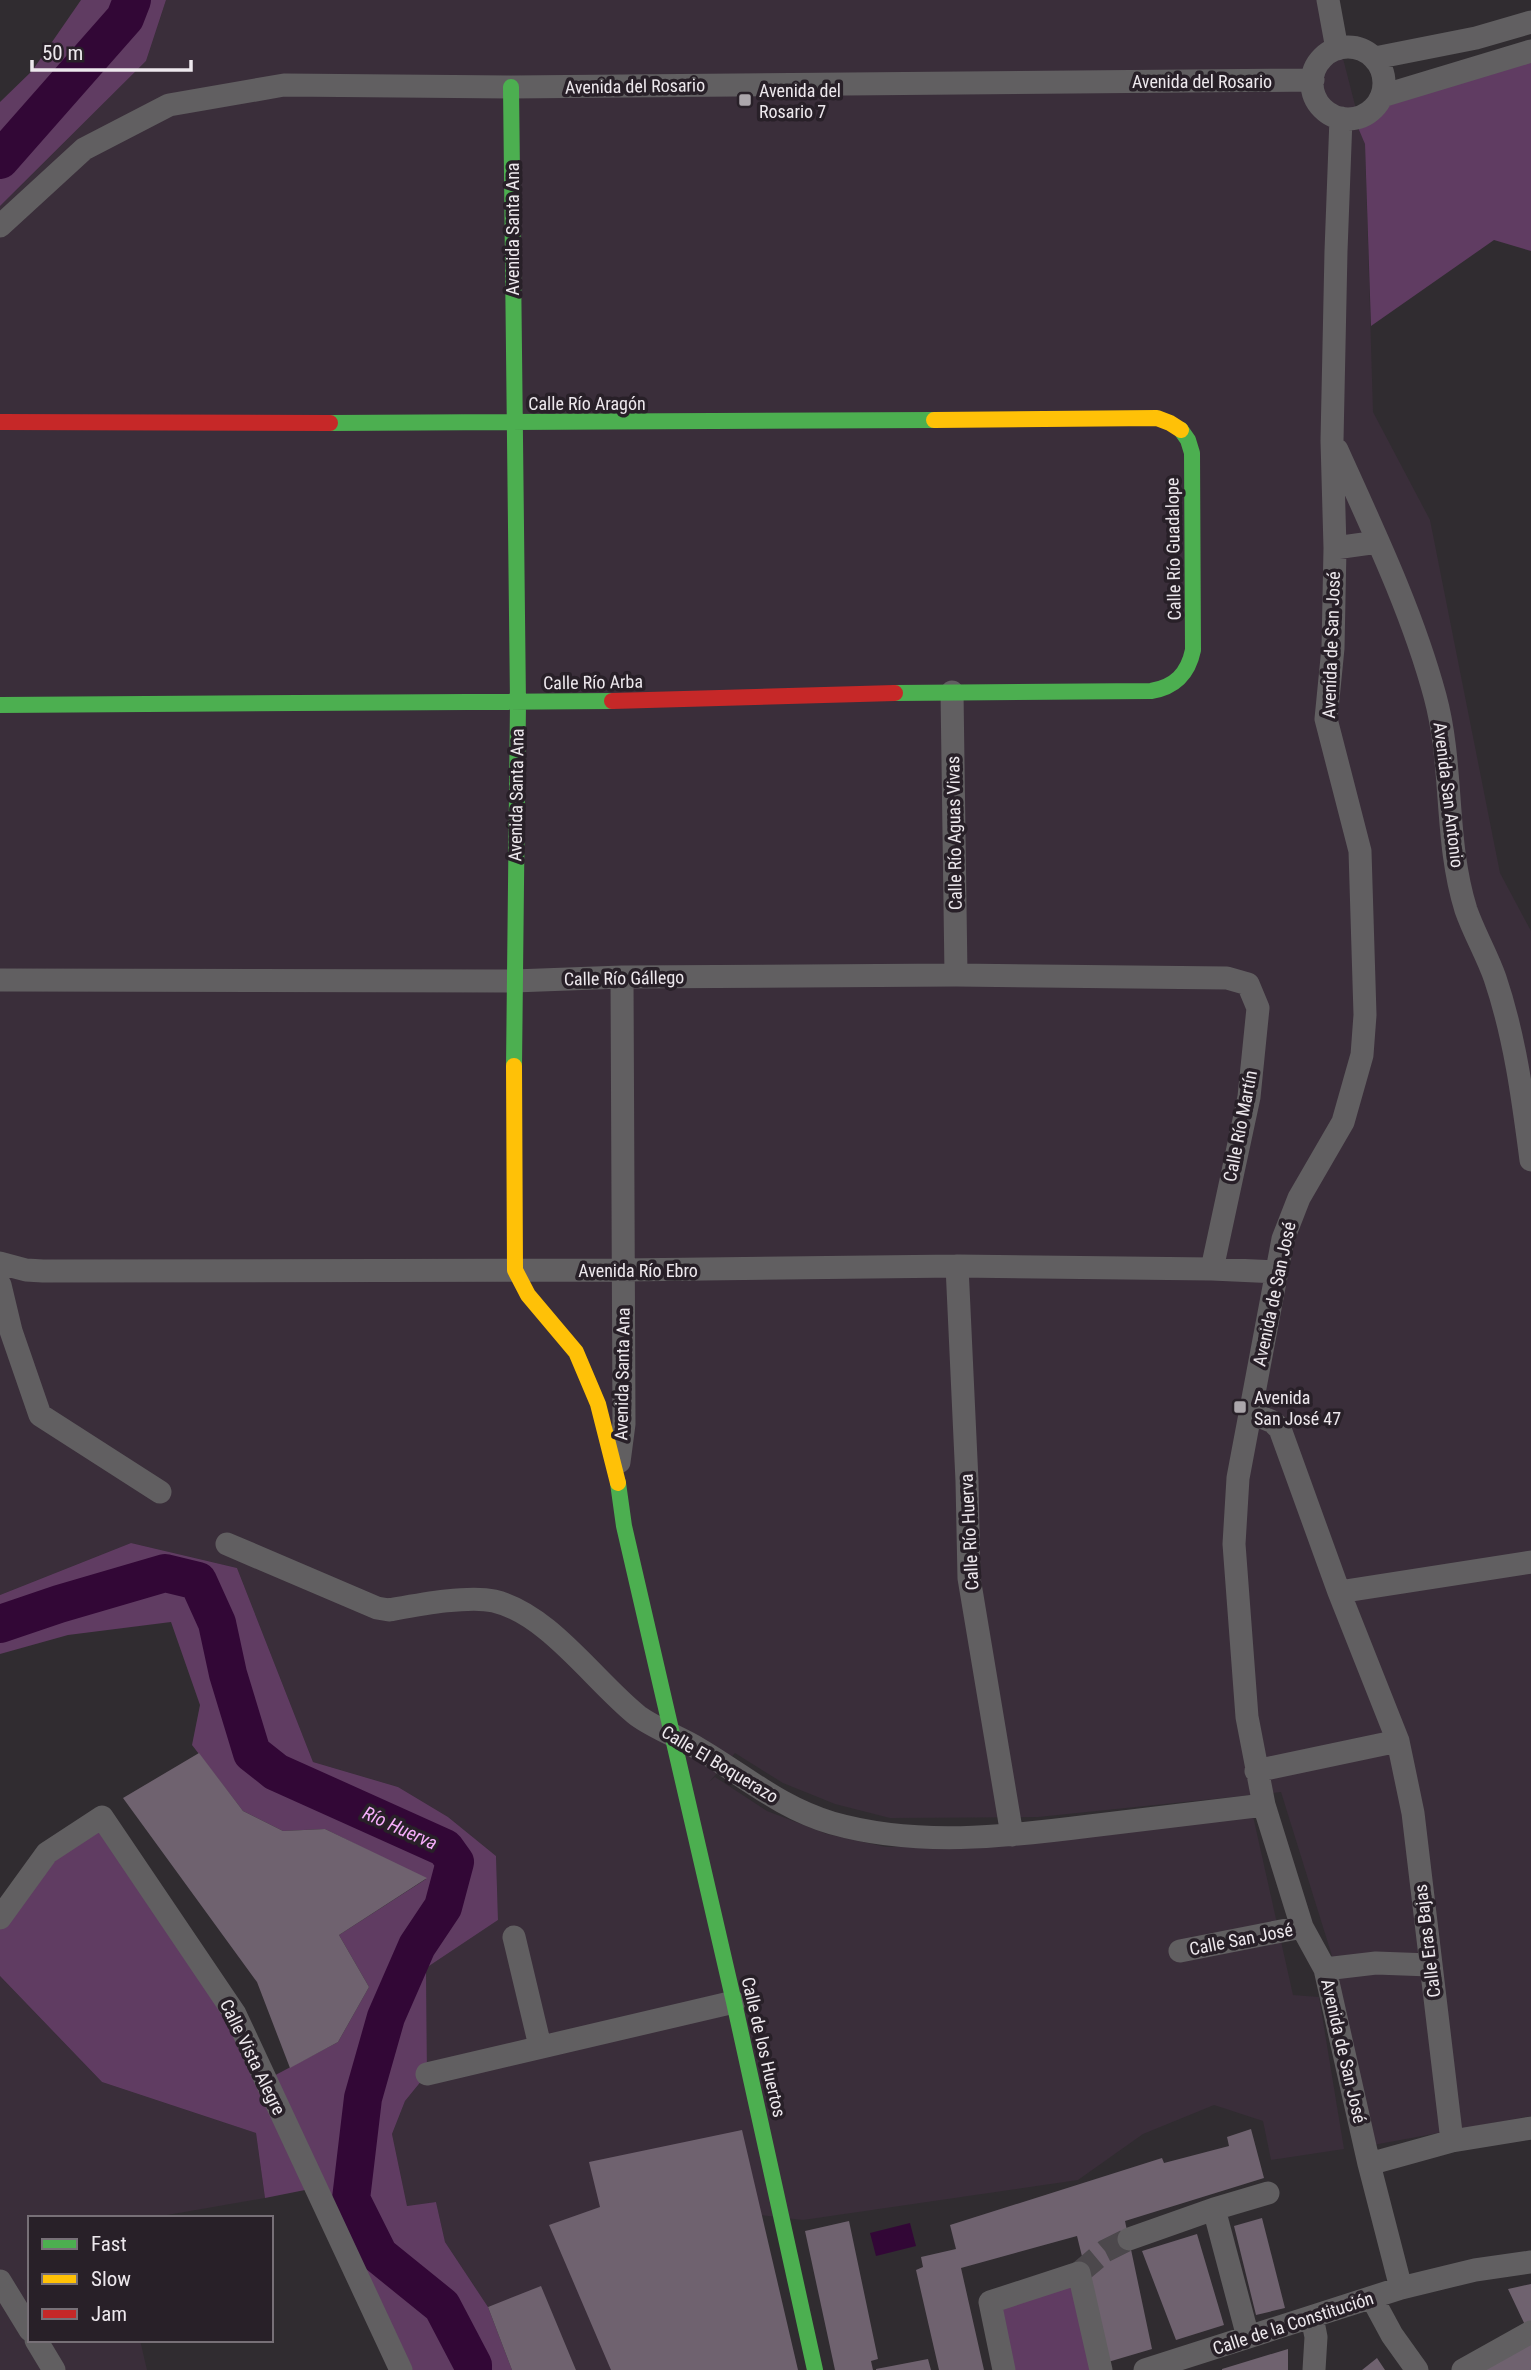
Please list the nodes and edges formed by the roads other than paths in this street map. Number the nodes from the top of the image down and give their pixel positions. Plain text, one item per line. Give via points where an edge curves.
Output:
1 (1328, 0) edge
2 (1531, 22) edge
3 (1337, 49) junction
4 (1531, 51) edge
5 (1375, 58) junction
6 (1313, 80) junction
7 (511, 87) junction
8 (1382, 96) junction
9 (1341, 118) junction
10 (0, 226) edge
11 (0, 422) edge
12 (514, 423) junction
13 (1174, 425) joint
14 (1332, 441) junction
15 (1378, 542) junction
16 (1335, 548) junction
17 (1183, 676) joint
18 (952, 692) junction
19 (518, 703) junction
20 (0, 705) edge
21 (956, 975) junction
22 (622, 977) junction
23 (0, 980) edge
24 (514, 981) junction
25 (1248, 984) joint
26 (1525, 1071) edge
27 (1531, 1160) edge
28 (0, 1263) edge
29 (957, 1266) junction
30 (1212, 1269) junction
31 (514, 1270) junction
32 (623, 1270) junction
33 (1276, 1272) junction
34 (0, 1285) edge
35 (1249, 1412) junction
36 (617, 1476) junction
37 (160, 1492) dead end
38 (228, 1544) dead end
39 (1531, 1562) edge
40 (1339, 1592) junction
41 (670, 1732) junction
42 (1398, 1741) junction
43 (1256, 1771) junction
44 (1264, 1805) junction
45 (1012, 1836) junction
46 (0, 1918) edge
47 (1302, 1927) junction
48 (514, 1937) dead end
49 (1180, 1951) dead end
50 (1430, 1965) junction
51 (1325, 1969) junction
52 (734, 2001) junction
53 (540, 2046) junction
54 (427, 2074) dead end
55 (1531, 2128) edge
56 (1452, 2141) junction
57 (1369, 2164) junction
58 (1268, 2193) dead end
59 (1214, 2209) junction
60 (1129, 2239) tunnel mouth
61 (1531, 2262) edge
62 (0, 2281) edge
63 (1401, 2288) junction
64 (1371, 2298) junction
65 (1312, 2317) junction
66 (28, 2327) edge
67 (1531, 2332) edge
68 (1248, 2337) junction
69 (37, 2342) edge
70 (54, 2370) edge
71 (401, 2370) edge
72 (815, 2370) edge
73 (1004, 2370) edge
74 (1101, 2370) edge
75 (1145, 2370) edge
76 (1314, 2370) edge
77 (1417, 2370) edge
78 (1463, 2370) edge

1 - 3 street
2 - 5 street
3 - 5 street via 1357,48
3 - 6 street via 1320,61
4 - 8 street
5 - 8 street via 1384,76
6 - 7 street, Avenida del Rosario
6 - 9 street via 1317,100
7 - 10 street, Avenida del Rosario via 284,85 169,105 85,149
7 - 12 street, Avenida Santa Ana
8 - 9 street via 1366,114
9 - 14 street, Avenida de San José
11 - 12 street, Calle Río Aragón
12 - 13 street, Calle Río Aragón via 1147,417
12 - 19 street, Avenida Santa Ana
13 - 17 street, Calle Río Guadalope via 1186,436 1192,453 1193,650
14 - 15 street, Avenida San Antonio
14 - 16 street, Avenida de San José
15 - 16 street, Avenida de San José
15 - 26 street, Avenida San Antonio via 1435,696 1447,761 1453,852 1466,910 1495,978
16 - 33 street, Avenida de San José via 1326,719 1360,851 1362,1055 1343,1122 1299,1198
17 - 18 street, Calle Río Arba via 1169,687 1151,691
18 - 19 street, Calle Río Arba
18 - 21 street, Calle Río Aguas Vivas
19 - 20 street, Calle Río Arba
19 - 24 street, Avenida Santa Ana
21 - 22 street, Calle Río Gállego
21 - 25 street, Calle Río Gállego via 1227,978
22 - 24 street, Calle Río Gállego
22 - 32 street, Avenida Santa Ana
23 - 24 street, Calle Río Gállego
24 - 31 street, Avenida Santa Ana
25 - 30 street, Calle Río Martín via 1258,1008 1249,1097
26 - 27 street, Avenida San Antonio
28 - 31 street, Avenida Río Ebro via 43,1271
29 - 30 street, Avenida Río Ebro
29 - 32 street, Avenida Río Ebro
29 - 45 street, Calle Río Huerva via 969,1578
30 - 33 street, Avenida Río Ebro
31 - 32 street, Avenida Río Ebro
31 - 36 street, Avenida Santa Ana via 581,1363 598,1404
32 - 36 street, Avenida Santa Ana via 624,1424
33 - 35 street, Avenida de San José
34 - 37 street via 40,1415
35 - 40 street, Calle Eras Bajas via 1280,1429
35 - 43 street, Avenida de San José via 1234,1544 1247,1717
36 - 41 street, Avenida Santa Ana
38 - 41 street, Calle El Boquerazo via 377,1608 469,1600 508,1606 543,1627 638,1716
39 - 40 street
40 - 42 street, Calle Eras Bajas
41 - 45 street, Calle El Boquerazo via 774,1798 830,1822 919,1838
41 - 52 street, Calle de los Huertos
42 - 43 street
42 - 50 street, Calle Eras Bajas via 1413,1813
43 - 44 street, Avenida de San José
44 - 45 street, Calle El Boquerazo
44 - 47 street, Avenida de San José
46 - 71 street, Calle Vista Alegre via 47,1853 102,1817 235,2014
47 - 49 street, Calle San José
47 - 51 street, Avenida de San José
48 - 53 street
50 - 51 street via 1376,1963
50 - 56 street, Calle Eras Bajas
51 - 57 street, Avenida de San José
52 - 53 street
52 - 72 street, Calle de los Huertos
53 - 54 street
55 - 56 street
56 - 57 street
57 - 63 street, Avenida de San José
58 - 59 street
59 - 60 street
59 - 68 street
61 - 63 street, Calle de la Constitución
62 - 66 street
63 - 64 street, Calle de la Constitución
64 - 65 street, Calle de la Constitución
64 - 77 street
65 - 68 street, Calle de la Constitución
65 - 76 street
67 - 78 street
68 - 75 street, Calle de la Constitución
69 - 70 street
73 - 74 street via 990,2302 1079,2273

